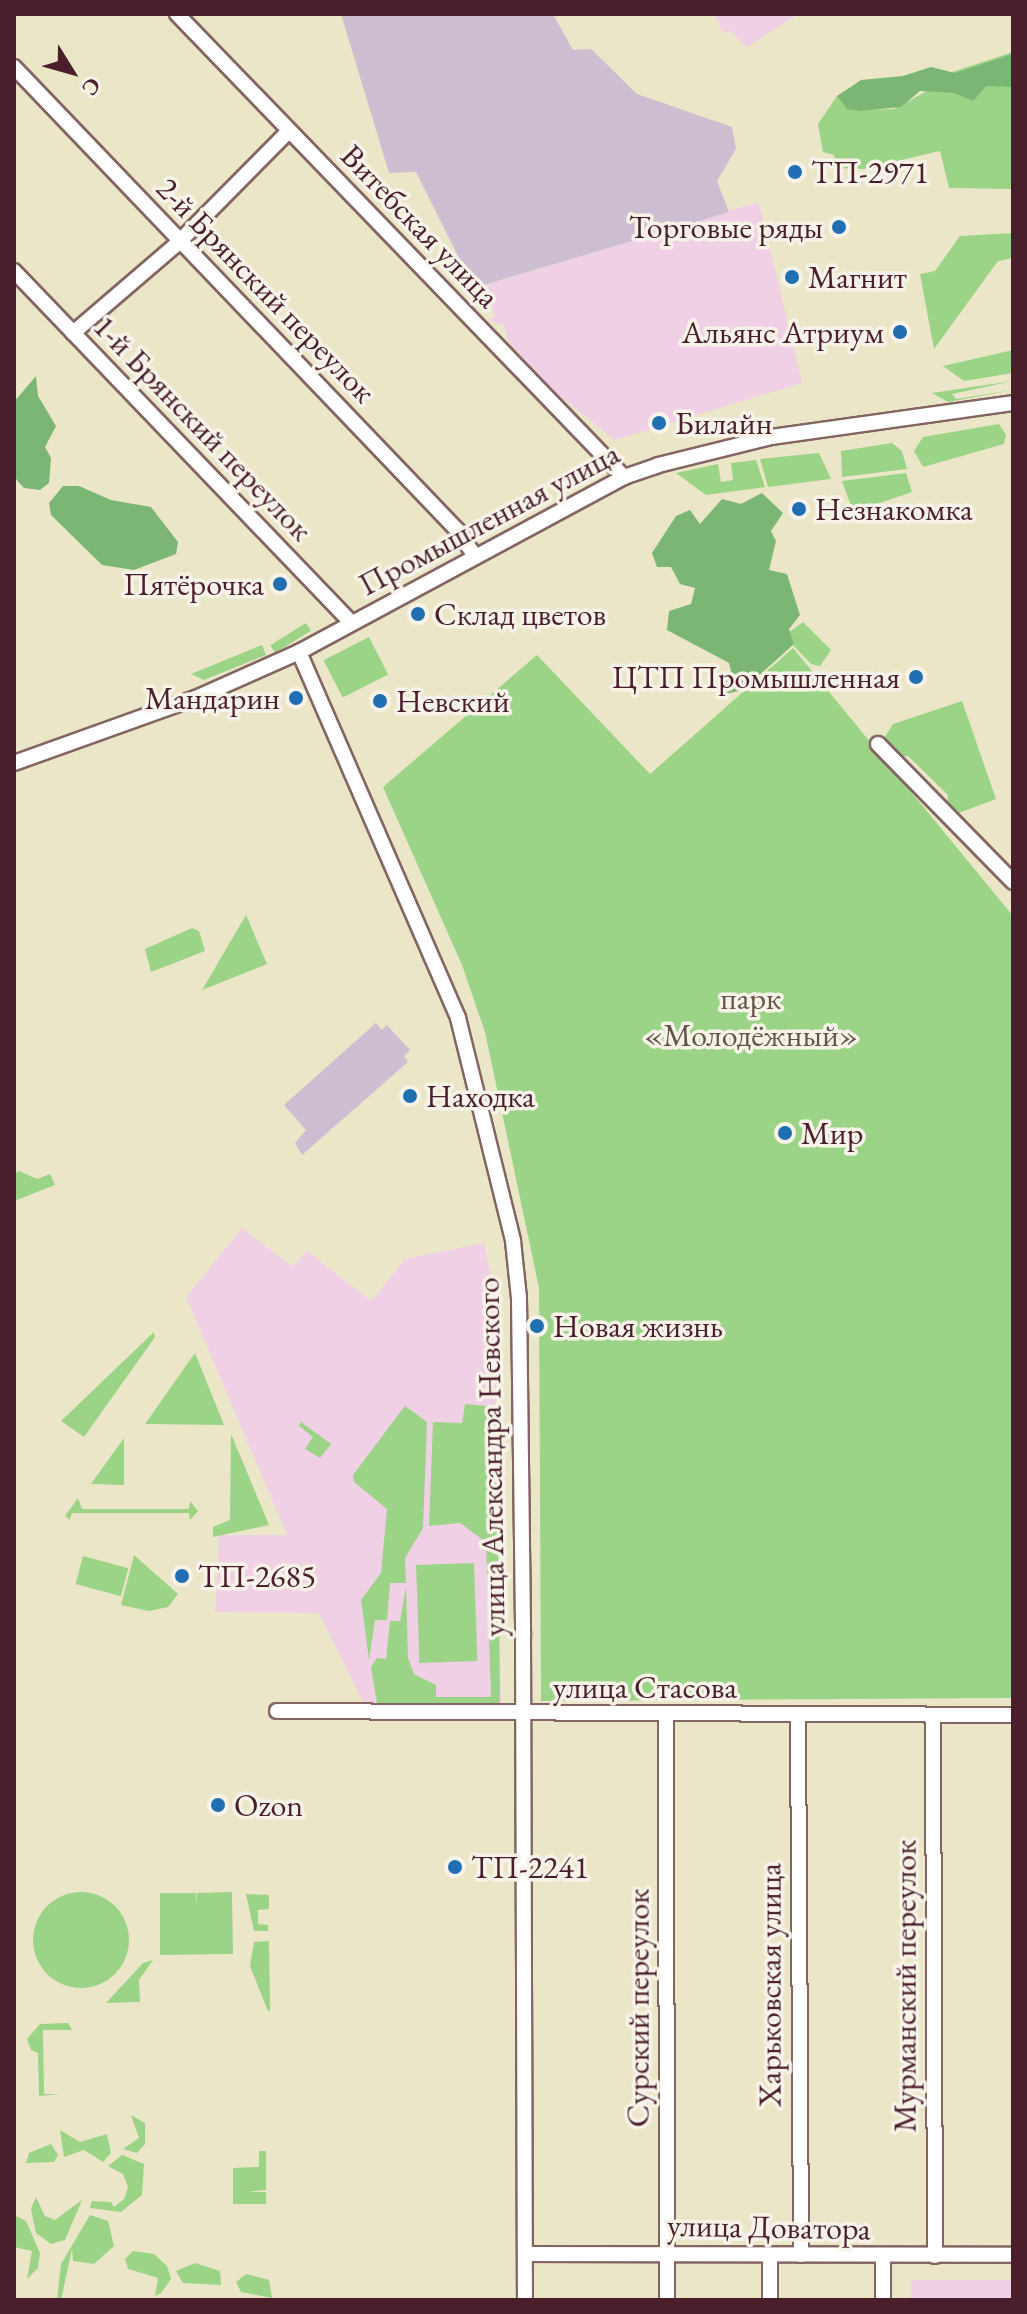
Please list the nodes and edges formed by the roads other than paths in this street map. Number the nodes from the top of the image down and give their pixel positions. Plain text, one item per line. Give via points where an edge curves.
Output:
1 (177, 14) edge
2 (14, 67) edge
3 (289, 131) junction
4 (179, 242) junction
5 (14, 271) edge
6 (73, 333) junction
7 (1013, 403) edge
8 (624, 477) junction
9 (475, 556) junction
10 (352, 623) junction
11 (299, 652) junction
12 (878, 744) dead end
13 (14, 763) edge
14 (1013, 882) edge
15 (277, 1711) dead end
16 (524, 1715) junction
17 (666, 1715) junction
18 (798, 1715) junction
19 (933, 1715) junction
20 (1013, 1715) edge
21 (525, 2254) junction
22 (667, 2254) junction
23 (801, 2255) junction
24 (1013, 2255) edge
25 (770, 2256) junction
26 (883, 2256) junction
27 (935, 2256) junction
28 (525, 2300) edge
29 (667, 2300) edge
30 (770, 2300) edge
31 (883, 2300) edge

1 - 3 street, Витебская улица
2 - 4 street, 2-й Брянский переулок
3 - 4 street
3 - 8 street, Витебская улица
4 - 6 street
4 - 9 street, 2-й Брянский переулок via 426,497
5 - 6 street, 1-й Брянский переулок
6 - 10 street, 1-й Брянский переулок
7 - 8 street, Промышленная улица via 771,437
8 - 9 street, Промышленная улица
9 - 10 street, Промышленная улица
10 - 11 street, Промышленная улица
11 - 13 street, Промышленная улица via 198,697
11 - 16 street, улица Александра Невского via 458,1018 513,1241 519,1298
12 - 14 street
15 - 16 street, улица Стасова
16 - 17 street, улица Стасова
16 - 21 street, улица Александра Невского
17 - 18 street, улица Стасова
17 - 22 street, Сурский переулок
18 - 19 street, улица Стасова
18 - 23 street, Харьковская улица
19 - 20 street, улица Стасова
19 - 27 street, Мурманский переулок
21 - 22 street, улица Доватора
21 - 28 street, улица Александра Невского
22 - 25 street, улица Доватора
22 - 29 street, Сурский переулок
23 - 25 street, улица Доватора
23 - 26 street, улица Доватора
24 - 27 street, улица Доватора
25 - 30 street
26 - 27 street, улица Доватора
26 - 31 street

